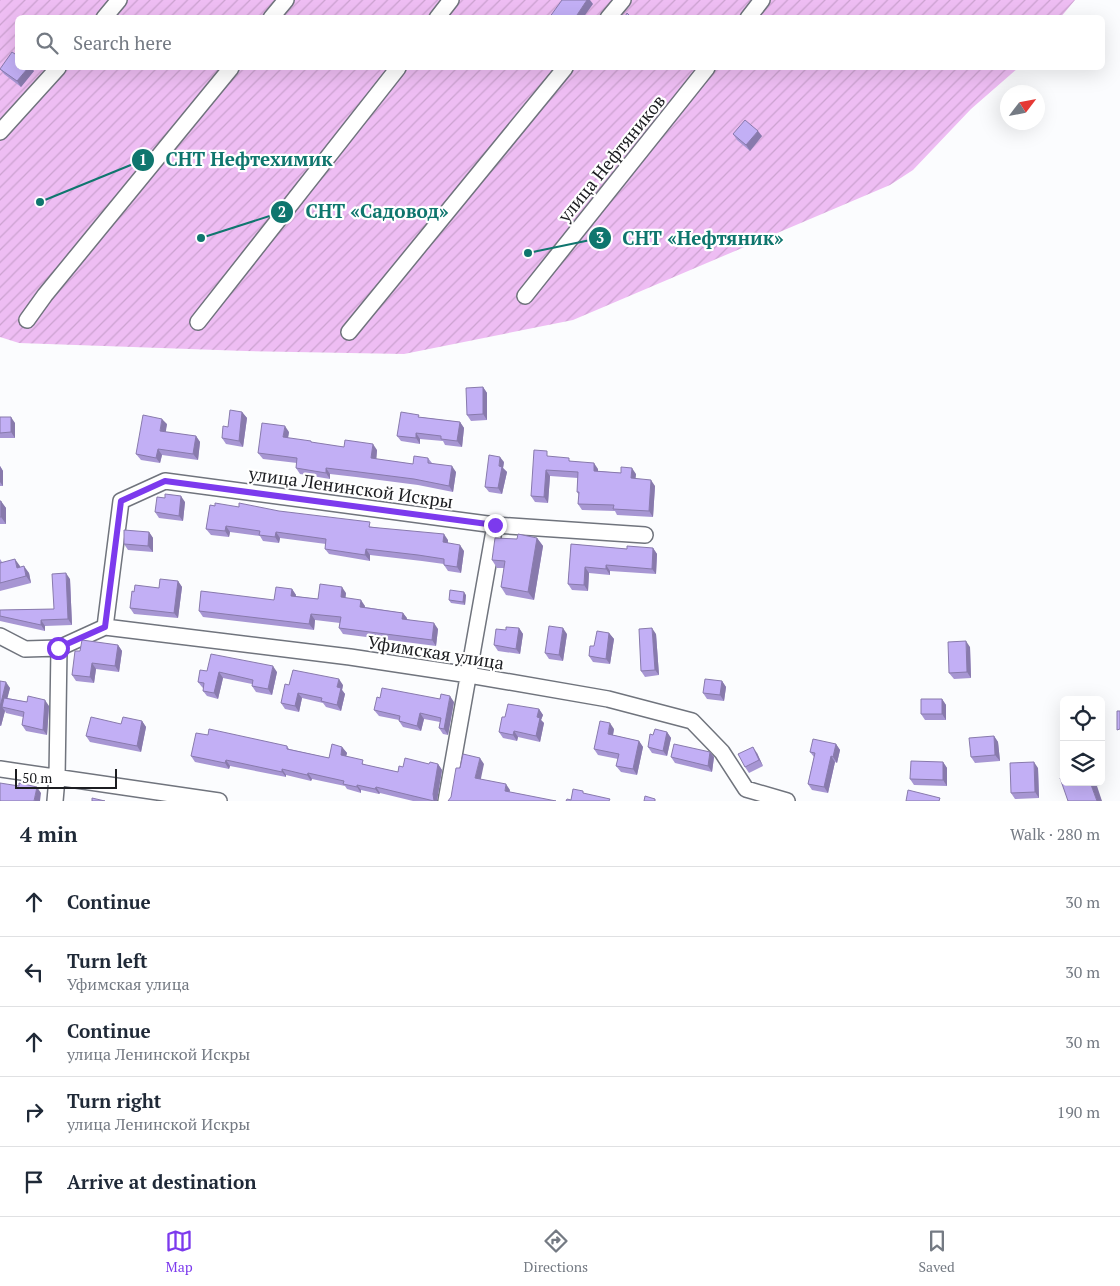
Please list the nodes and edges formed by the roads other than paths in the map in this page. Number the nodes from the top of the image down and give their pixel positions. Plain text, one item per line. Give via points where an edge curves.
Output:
1 (118, 0) edge
2 (286, 0) edge
3 (451, 0) edge
4 (623, 0) edge
5 (762, 0) edge
6 (106, 15) edge
7 (274, 15) edge
8 (439, 15) edge
9 (610, 15) edge
10 (750, 15) edge
11 (56, 70) edge
12 (228, 70) edge
13 (396, 70) edge
14 (563, 70) edge
15 (706, 70) edge
16 (0, 132) edge
17 (525, 296) dead end
18 (27, 320) dead end
19 (198, 322) dead end
20 (349, 332) dead end
21 (495, 525) junction
22 (645, 535) dead end
23 (105, 627) junction
24 (0, 636) edge
25 (58, 648) junction
26 (469, 675) junction
27 (0, 769) edge
28 (57, 778) junction
29 (55, 801) edge
30 (219, 801) edge
31 (446, 801) edge
32 (786, 801) edge

1 - 6 street
2 - 7 street
3 - 8 street
4 - 9 street
5 - 10 street
11 - 16 street
12 - 18 street
13 - 19 street
14 - 20 street
15 - 17 street, улица Нефтяников
21 - 22 street, улица Ленинской Искры
21 - 23 street, улица Ленинской Искры via 165,481 121,501
21 - 26 street
23 - 25 street
23 - 26 street, Уфимская улица
24 - 25 street via 25,649
25 - 28 street
26 - 31 street
26 - 32 street, Уфимская улица via 608,699 692,721 722,752 746,789
27 - 28 street
28 - 29 street
28 - 30 street

